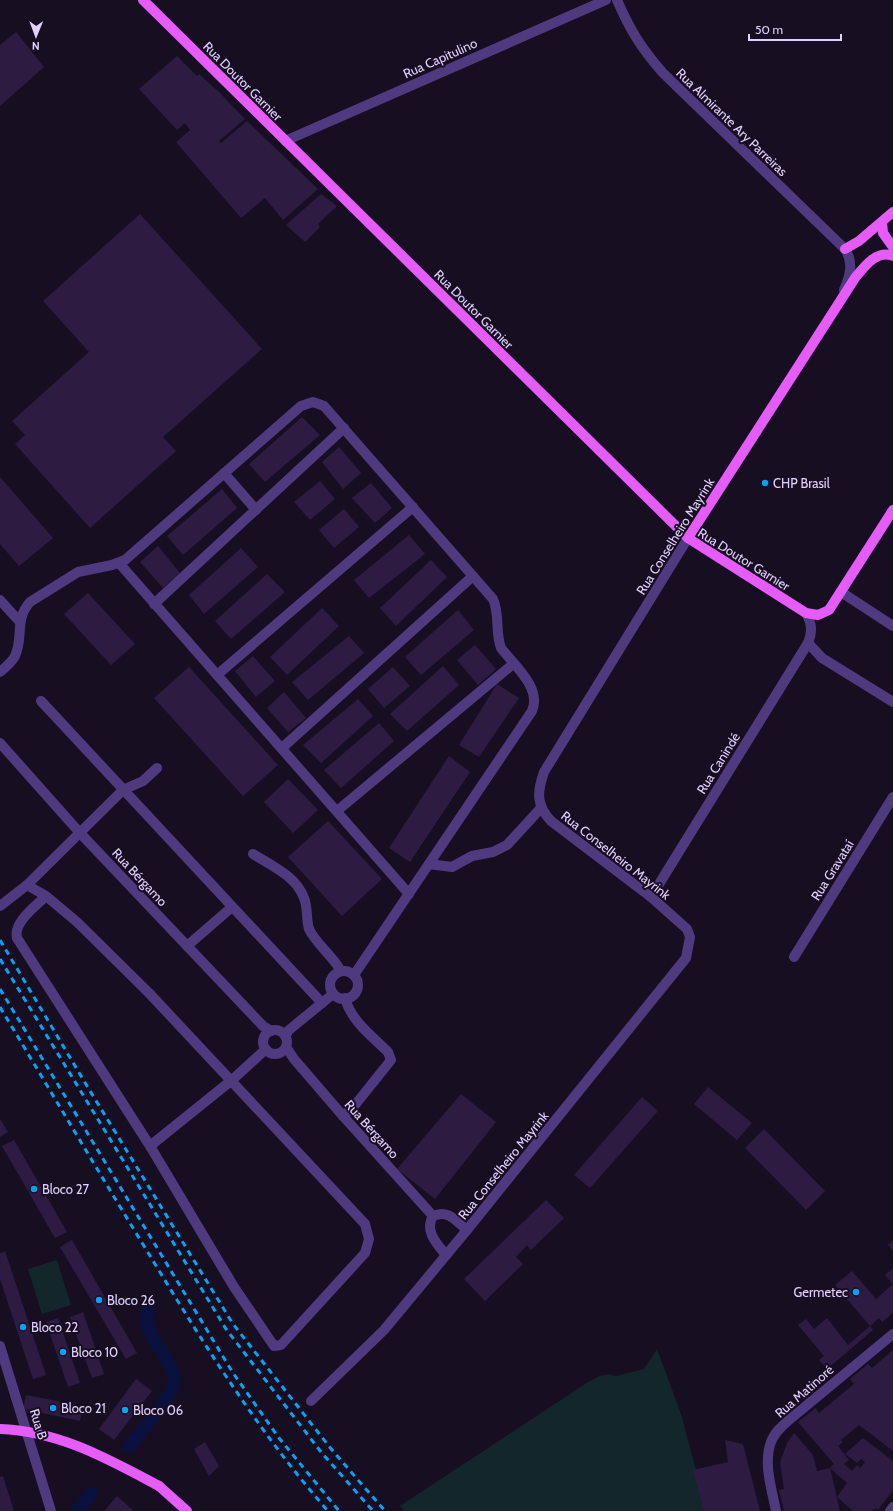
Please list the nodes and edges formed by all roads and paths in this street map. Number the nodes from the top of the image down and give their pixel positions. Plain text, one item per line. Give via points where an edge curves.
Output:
1 (143, 0) edge
2 (606, 0) edge
3 (617, 0) edge
4 (285, 141) junction
5 (893, 212) edge
6 (882, 222) junction
7 (893, 247) edge
8 (845, 249) junction
9 (893, 256) edge
10 (838, 305) junction
11 (344, 428) junction
12 (224, 473) junction
13 (413, 507) junction
14 (256, 510) junction
15 (893, 510) edge
16 (688, 538) junction
17 (118, 563) junction
18 (473, 576) junction
19 (840, 592) junction
20 (0, 600) edge
21 (154, 604) junction
22 (806, 613) junction
23 (20, 622) junction
24 (893, 626) edge
25 (808, 643) junction
26 (799, 656) junction
27 (822, 658) junction
28 (513, 664) junction
29 (0, 672) edge
30 (217, 675) junction
31 (41, 701) dead end
32 (893, 702) edge
33 (0, 743) edge
34 (282, 748) junction
35 (157, 768) dead end
36 (123, 790) junction
37 (893, 797) edge
38 (541, 808) junction
39 (337, 811) junction
40 (80, 832) junction
41 (253, 854) dead end
42 (429, 864) junction
43 (27, 885) junction
44 (409, 894) junction
45 (46, 896) junction
46 (651, 897) junction
47 (0, 906) edge
48 (232, 907) junction
49 (187, 946) junction
50 (794, 957) dead end
51 (341, 971) junction
52 (354, 975) junction
53 (333, 994) junction
54 (345, 998) junction
55 (322, 1003) junction
56 (267, 1030) junction
57 (285, 1032) junction
58 (285, 1049) junction
59 (265, 1051) junction
60 (232, 1080) junction
61 (343, 1116) junction
62 (150, 1146) junction
63 (433, 1216) junction
64 (467, 1230) junction
65 (446, 1255) junction
66 (893, 1334) edge
67 (0, 1346) edge
68 (311, 1401) dead end
69 (0, 1429) edge
70 (893, 1507) edge
71 (51, 1511) edge
72 (187, 1511) edge
73 (776, 1511) edge
74 (890, 1511) edge

1 - 4 main road, Rua Doutor Garnier
2 - 4 street, Rua Capitulino
3 - 8 street, Rua Almirante Ary Parreiras via 643,50 663,73
4 - 16 main road, Rua Doutor Garnier
5 - 6 main road
6 - 7 main road via 883,233
6 - 8 main road
8 - 10 street, Rua Conselheiro Mayrink via 851,263 849,278
9 - 10 main road via 883,255 871,260 855,278
10 - 16 main road, Rua Conselheiro Mayrink
11 - 12 street via 320,403 307,403
11 - 13 street
11 - 14 street
12 - 14 street
12 - 17 street
13 - 18 street
13 - 30 street
14 - 21 street
15 - 19 main road
16 - 22 main road, Rua Doutor Garnier
16 - 38 street, Rua Conselheiro Mayrink via 544,772 538,788 538,802
17 - 21 street
17 - 23 street via 71,575 30,602 22,612
18 - 28 street via 495,604 498,641
18 - 34 street
19 - 22 main road via 829,610 818,615
19 - 24 street
20 - 23 street
21 - 30 street
22 - 25 street via 812,629
23 - 29 street via 16,654
25 - 26 street, Rua Canindé
25 - 27 street
26 - 27 street
26 - 46 street, Rua Canindé
27 - 32 street
28 - 39 street
28 - 42 street via 534,692 534,705
30 - 34 street
31 - 36 street
33 - 40 street, Rua Bérgamo
34 - 39 street
35 - 36 street via 143,782
36 - 40 street
36 - 48 street
37 - 50 street, Rua Gravataí
38 - 42 street via 507,845 493,852 472,856 452,867
38 - 46 street, Rua Conselheiro Mayrink via 551,821
39 - 44 street
40 - 43 street
40 - 49 street, Rua Bérgamo
41 - 51 street via 287,874 298,887 305,898 310,929
42 - 44 street
43 - 45 street
43 - 47 street
44 - 52 street
45 - 60 street via 77,922 149,993
45 - 62 street via 20,923 16,930 17,938
46 - 64 street, Rua Conselheiro Mayrink via 687,929 690,937 686,958
48 - 49 street
48 - 55 street
49 - 56 street, Rua Bérgamo
51 - 52 street via 348,971
51 - 53 street via 334,974 330,980
52 - 54 street via 358,986 355,992
53 - 54 street
53 - 55 street
54 - 61 street via 354,1018 388,1052 391,1060 355,1106
55 - 57 street
56 - 57 street
56 - 59 street
57 - 58 street
58 - 59 street via 275,1054
58 - 61 street, Rua Bérgamo
59 - 60 street
60 - 62 street
60 - 62 street via 366,1224 368,1232 365,1253 282,1345 274,1346 234,1287
61 - 63 street, Rua Bérgamo
63 - 64 street via 444,1213 449,1215
63 - 65 street via 429,1222 430,1232
64 - 65 street, Rua Conselheiro Mayrink
65 - 68 street, Rua Conselheiro Mayrink via 384,1330
66 - 73 street, Rua Matinoré via 778,1431 771,1442 768,1457
67 - 71 street, Rua B
69 - 72 main road, bridge via 39,1433 70,1442 100,1455 159,1486
70 - 74 street

